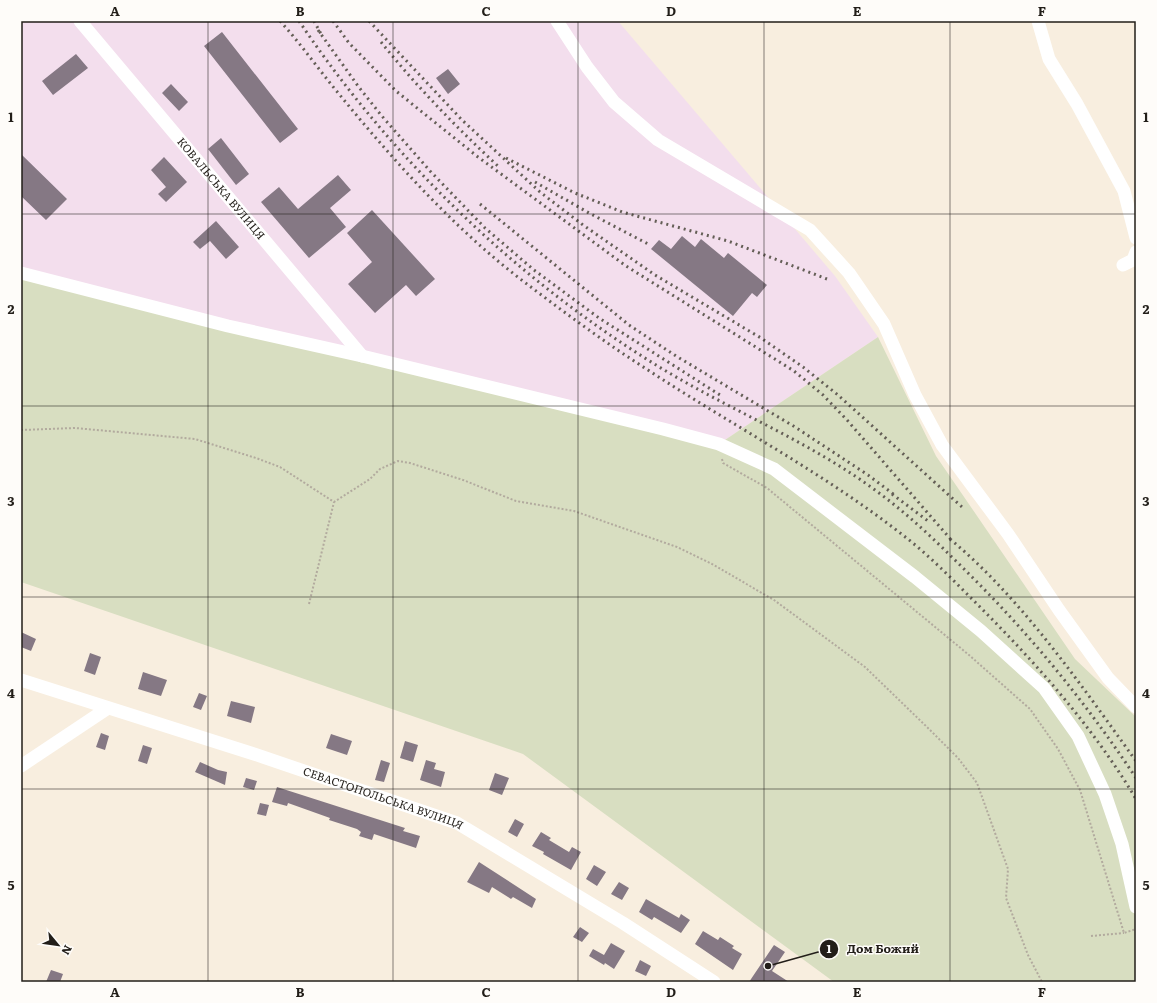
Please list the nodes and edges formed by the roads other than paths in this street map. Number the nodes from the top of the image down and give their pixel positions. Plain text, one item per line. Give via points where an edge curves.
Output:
1 (80, 21) edge
2 (557, 21) edge
3 (1038, 21) edge
4 (1136, 238) edge
5 (1136, 252) edge
6 (1123, 265) dead end
7 (21, 273) edge
8 (362, 356) junction
9 (21, 680) edge
10 (1136, 706) edge
11 (108, 708) junction
12 (21, 766) edge
13 (1136, 907) edge
14 (714, 982) edge

1 - 8 street, КОВАЛЬСЬКА ВУЛИЦЯ
2 - 10 street via 587,68 614,102 658,140 810,230 849,273 884,324 915,395 942,445 1008,534 1108,678
3 - 4 street via 1049,59 1077,104 1124,191
5 - 6 street via 1133,260
7 - 8 street via 228,326
8 - 13 street via 719,444 774,469 981,631 1044,688 1078,736 1105,794 1122,844
9 - 11 street, СЕВАСТОПОЛЬСЬКА ВУЛИЦЯ
11 - 12 street
11 - 14 street, СЕВАСТОПОЛЬСЬКА ВУЛИЦЯ via 254,754 457,823 623,922

